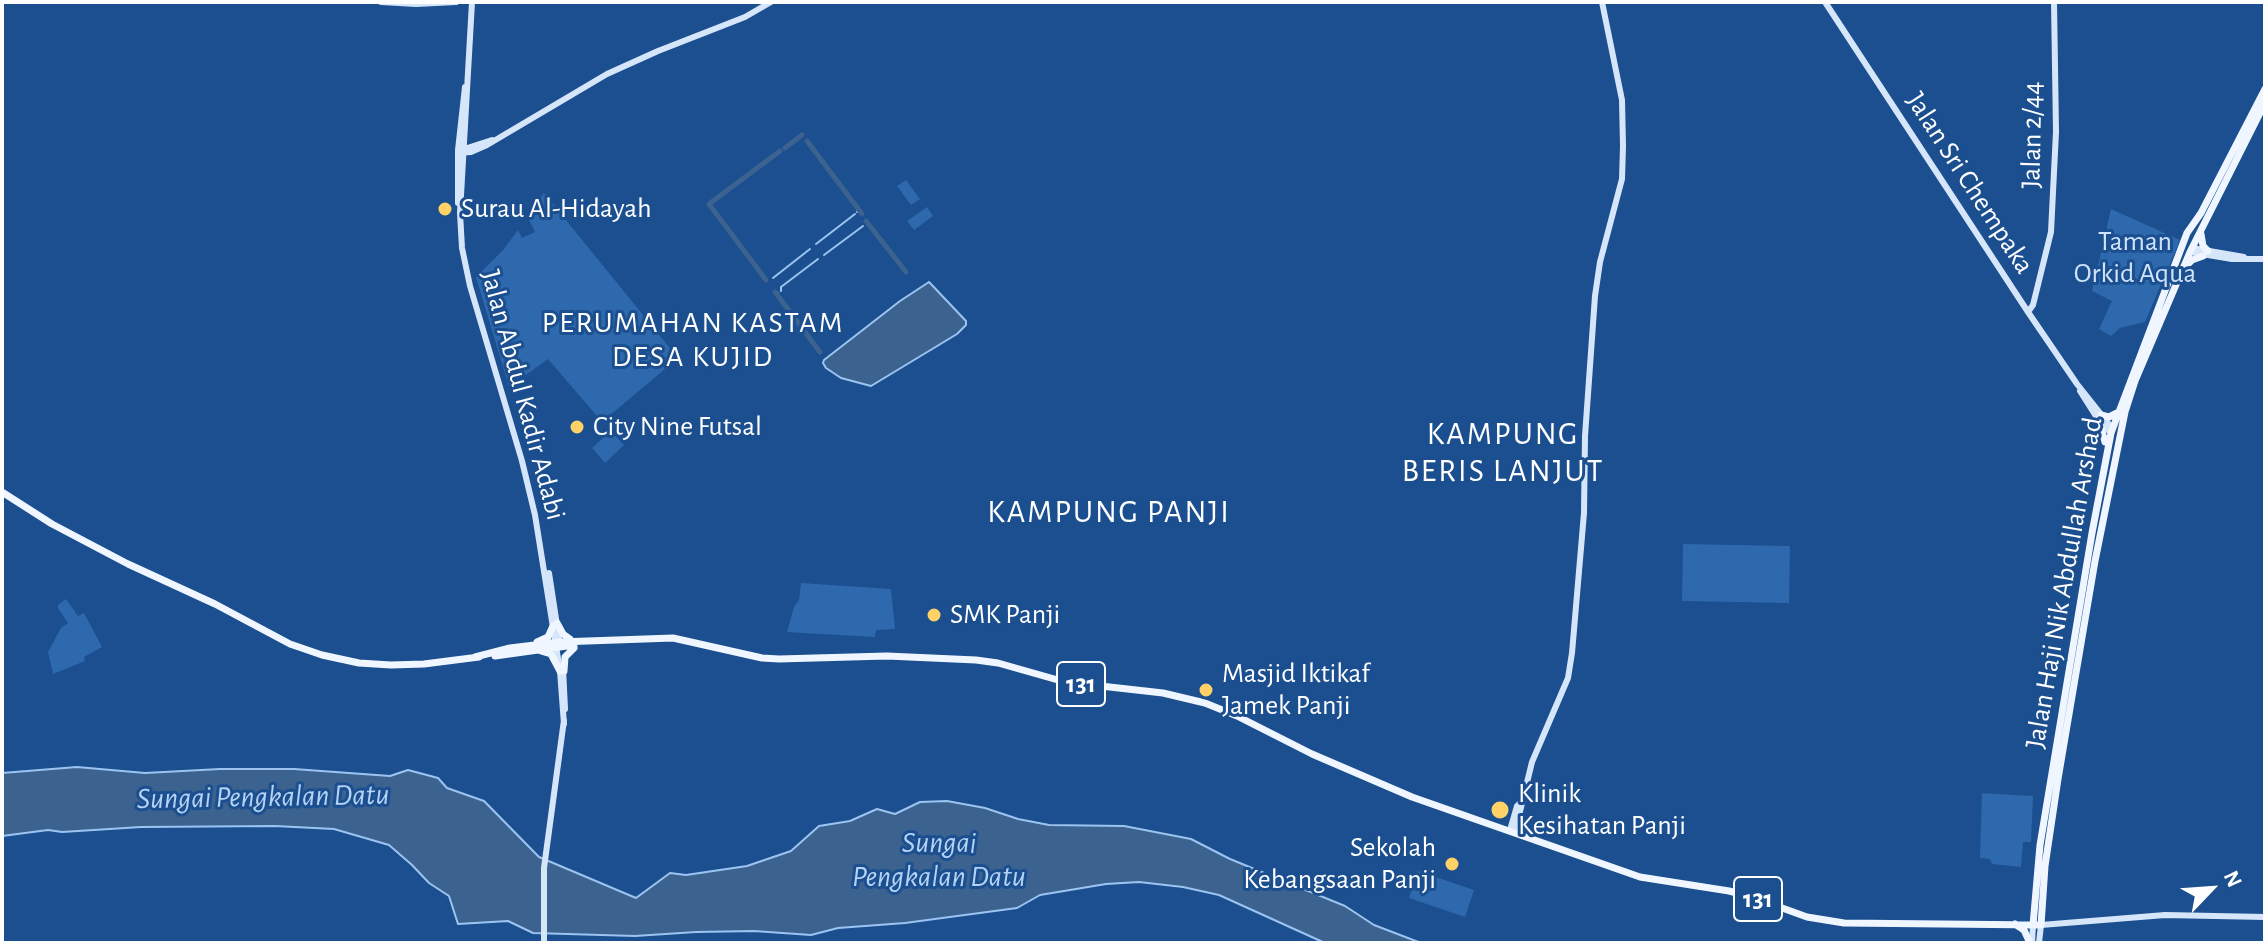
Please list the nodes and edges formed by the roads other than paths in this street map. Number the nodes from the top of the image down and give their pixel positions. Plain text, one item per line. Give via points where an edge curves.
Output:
1 (381, 2) edge
2 (456, 2) edge
3 (472, 2) edge
4 (771, 2) edge
5 (1602, 2) edge
6 (1825, 2) edge
7 (2054, 2) edge
8 (2265, 89) edge
9 (2265, 103) edge
10 (461, 152) junction
11 (2201, 213) junction
12 (2203, 228) junction
13 (2190, 250) junction
14 (2206, 254) junction
15 (2265, 259) edge
16 (2182, 270) junction
17 (2172, 275) junction
18 (2028, 312) junction
19 (2121, 413) junction
20 (2100, 418) junction
21 (2112, 431) junction
22 (2105, 461) junction
23 (2112, 473) junction
24 (2, 492) edge
25 (555, 625) junction
26 (578, 642) junction
27 (558, 645) junction
28 (529, 648) junction
29 (562, 671) junction
30 (1512, 831) junction
31 (2265, 917) edge
32 (2015, 924) junction
33 (2059, 924) junction
34 (2037, 925) junction
35 (544, 943) edge
36 (2031, 943) edge
37 (2040, 943) edge

1 - 2 main road
3 - 10 main road, Jalan Abdul Kadir Adabi
4 - 10 main road via 607,74 487,145
5 - 30 main road via 1622,100 1622,179 1595,296 1570,669 1537,748
6 - 18 main road, Jalan Sri Chempaka
7 - 18 main road, Jalan 2/44 via 2051,232
8 - 11 main road, Jalan Haji Nik Abdullah Arshad
9 - 12 main road, Jalan Haji Nik Abdullah Arshad
10 - 25 main road, Jalan Abdul Kadir Adabi via 466,273 522,461
11 - 13 main road
11 - 17 main road, Jalan Haji Nik Abdullah Arshad via 2187,233
12 - 13 main road, Jalan Haji Nik Abdullah Arshad
12 - 14 main road
13 - 14 main road
13 - 16 main road, Jalan Haji Nik Abdullah Arshad
13 - 17 main road
14 - 15 main road
14 - 16 main road
16 - 19 main road, Jalan Haji Nik Abdullah Arshad
17 - 19 main road, Jalan Haji Nik Abdullah Arshad
18 - 20 main road, Jalan Sri Chempaka
19 - 20 main road
19 - 21 main road
19 - 23 main road, Jalan Haji Nik Abdullah Arshad
20 - 21 main road, Jalan Sri Chempaka
20 - 22 main road
21 - 22 main road, Jalan Haji Nik Abdullah Arshad
21 - 23 main road
22 - 34 main road, Jalan Haji Nik Abdullah Arshad via 2040,845
23 - 34 main road, Jalan Haji Nik Abdullah Arshad
24 - 28 main road, 131 via 128,564 322,655 359,663 424,664
25 - 26 main road
25 - 27 main road, Jalan Abdul Kadir Adabi
25 - 28 main road via 548,637
26 - 27 main road, 131
26 - 29 main road via 567,652
26 - 30 main road, 131 via 685,639 779,659 976,660 1065,682 1185,697 1412,797
27 - 28 main road, 131
27 - 29 main road, Jalan Abdul Kadir Adabi
28 - 29 main road via 551,654
29 - 35 main road, Jalan Abdul Kadir Adabi via 564,724 546,848
30 - 32 main road, 131 via 1640,877 1739,893 1807,917 1856,924
31 - 33 main road via 2165,915
32 - 34 main road, 131
32 - 36 main road
33 - 34 main road
33 - 37 main road via 2046,931
34 - 36 main road
34 - 37 main road

